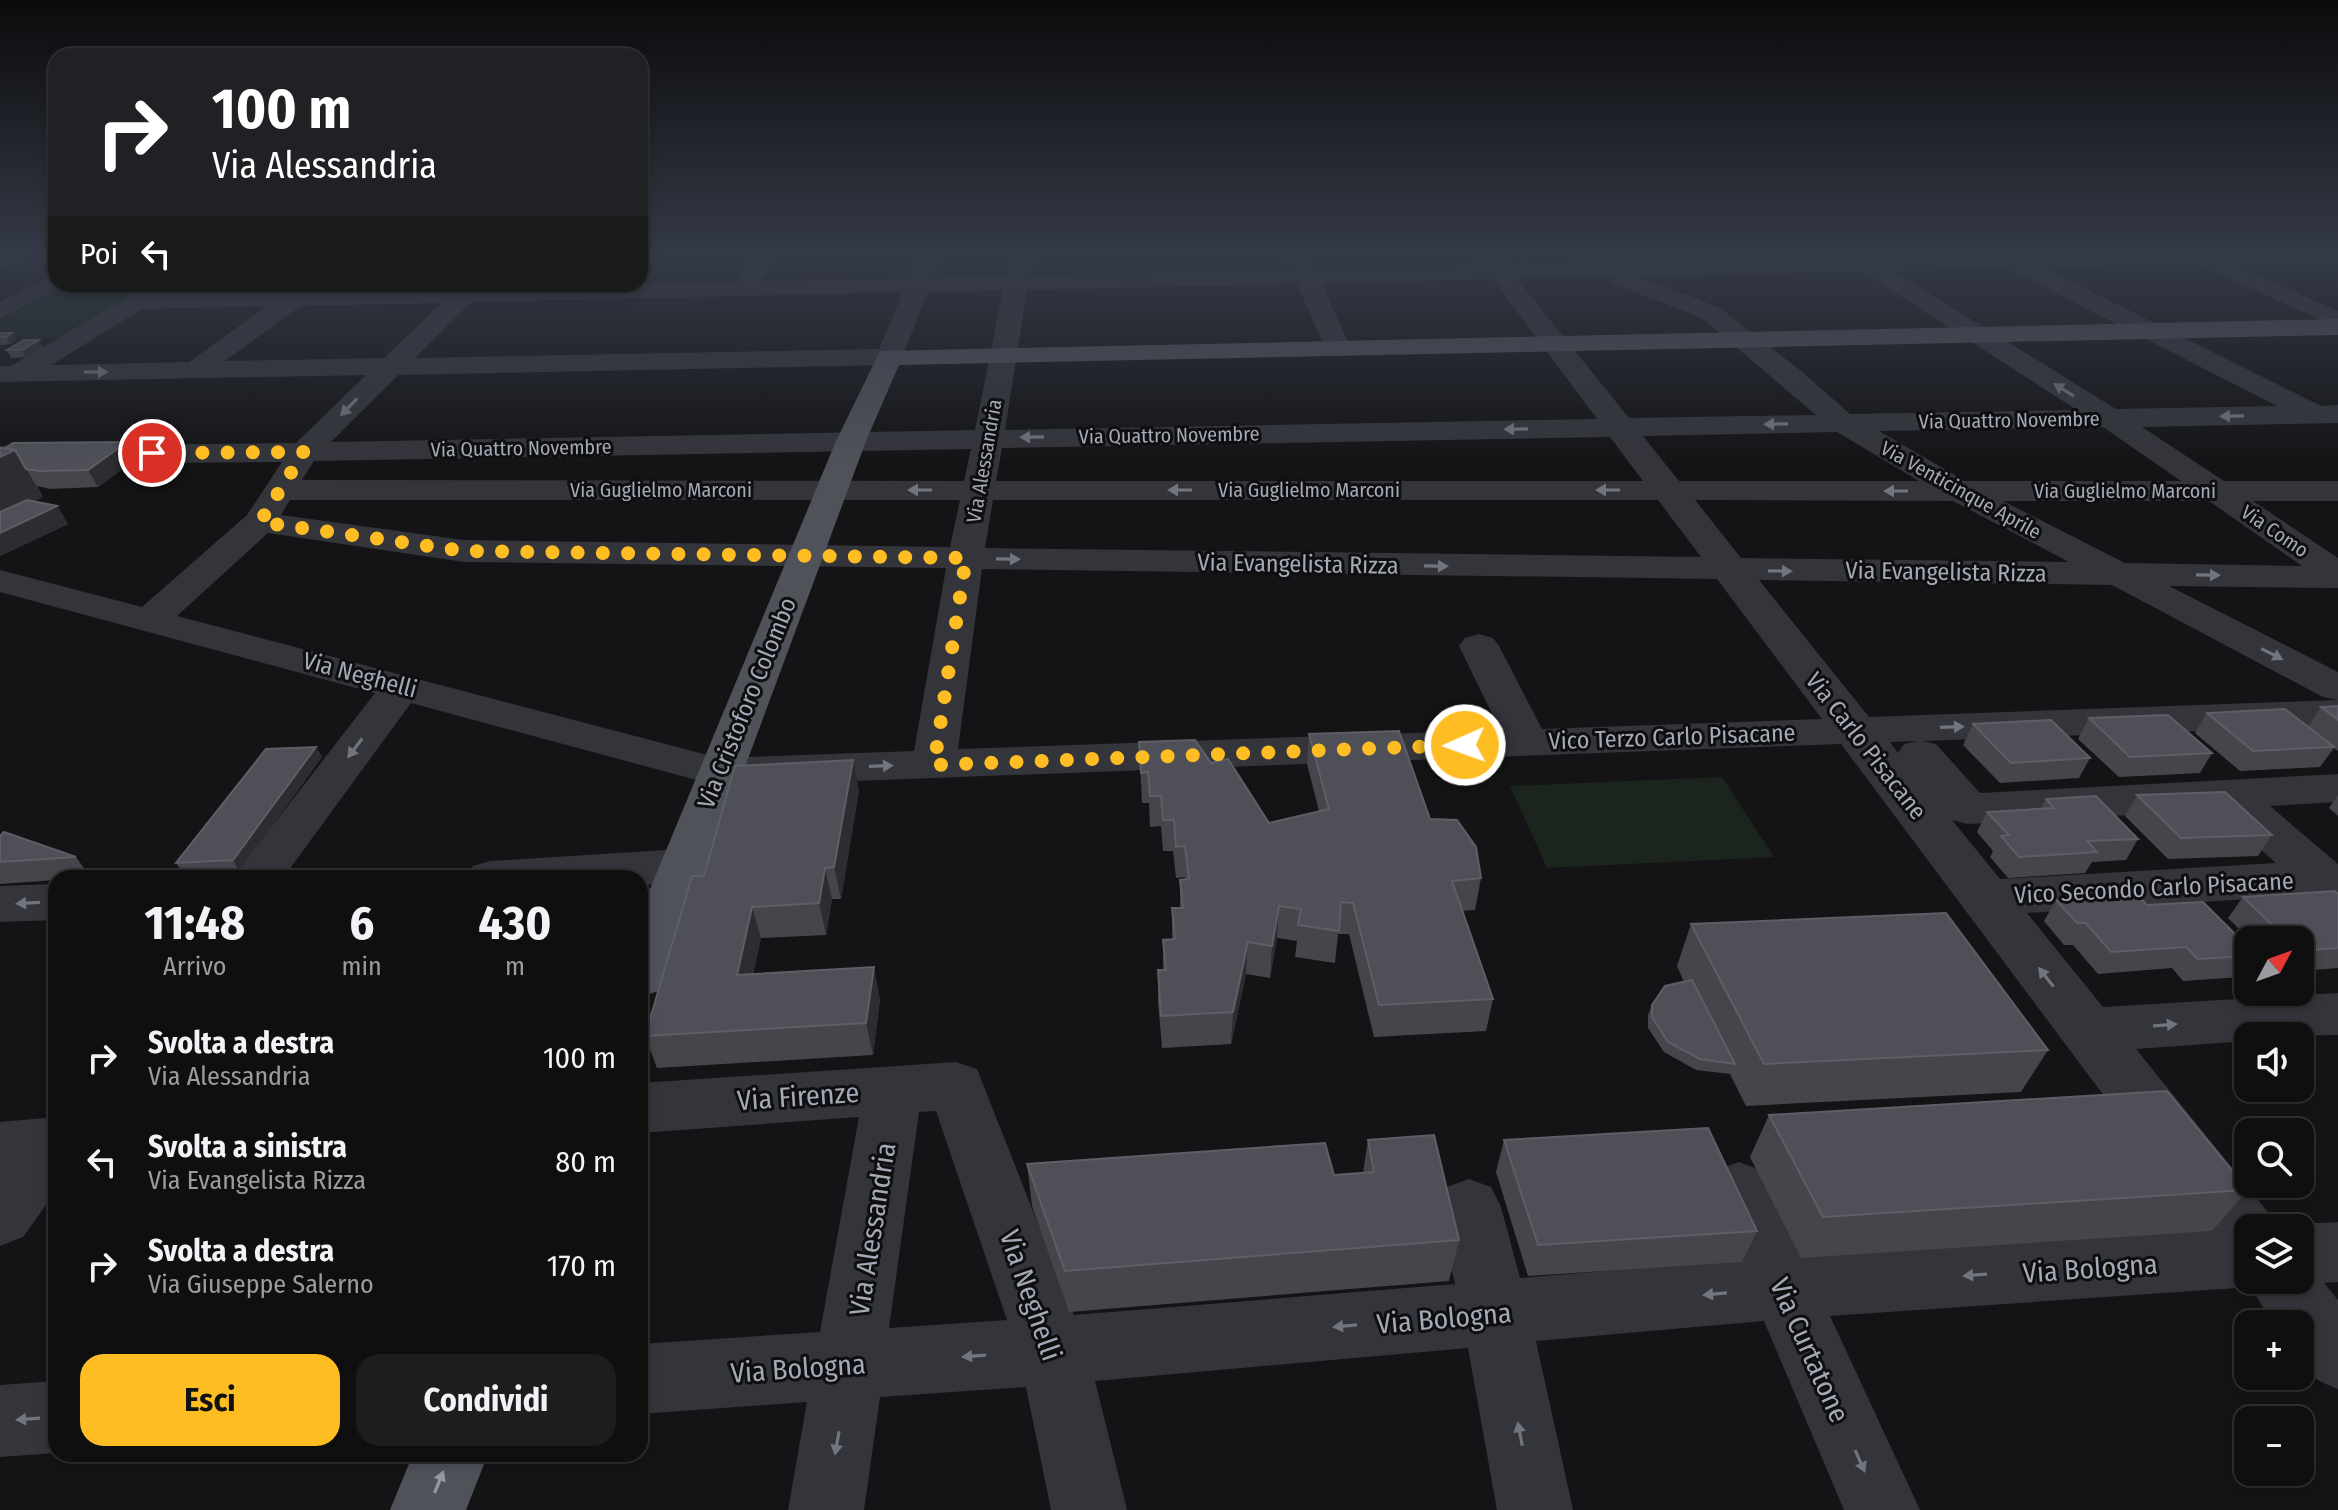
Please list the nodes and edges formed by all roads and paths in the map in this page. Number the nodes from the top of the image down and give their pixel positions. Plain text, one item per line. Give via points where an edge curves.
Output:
1 (96, 324) edge
2 (258, 324) edge
3 (433, 324) edge
4 (903, 324) edge
5 (1009, 324) edge
6 (1328, 324) edge
7 (1539, 324) edge
8 (1725, 324) edge
9 (1959, 324) edge
10 (2138, 324) edge
11 (2338, 327) edge
12 (2149, 330) junction
13 (1974, 334) junction
14 (1745, 341) junction
15 (1554, 344) junction
16 (1338, 348) junction
17 (1004, 354) junction
18 (889, 357) junction
19 (387, 368) junction
20 (196, 370) junction
21 (9, 373) edge
22 (2330, 418) edge
23 (2111, 419) junction
24 (1841, 422) junction
25 (1618, 427) junction
26 (988, 438) junction
27 (851, 441) junction
28 (304, 452) junction
29 (0, 455) edge
30 (280, 490) junction
31 (833, 490) junction
32 (979, 490) junction
33 (1667, 491) junction
34 (1959, 491) junction
35 (2216, 491) junction
36 (2338, 491) edge
37 (260, 522) junction
38 (806, 557) junction
39 (966, 558) junction
40 (1730, 570) junction
41 (2115, 574) junction
42 (2338, 575) edge
43 (0, 581) edge
44 (149, 621) junction
45 (1479, 646) dead end
46 (402, 686) junction
47 (2338, 688) edge
48 (2338, 713) edge
49 (1854, 731) junction
50 (2297, 735) edge
51 (2174, 739) edge
52 (1528, 743) junction
53 (2057, 744) edge
54 (1920, 754) dead end
55 (934, 765) junction
56 (2338, 769) edge
57 (719, 772) junction
58 (2338, 788) edge
59 (2234, 795) junction
60 (2114, 802) junction
61 (682, 866) junction
62 (263, 870) edge
63 (618, 870) edge
64 (2330, 884) edge
65 (1985, 898) junction
66 (48, 902) edge
67 (0, 904) edge
68 (648, 956) edge
69 (2338, 1014) edge
70 (2087, 1030) junction
71 (956, 1086) joint
72 (893, 1089) junction
73 (648, 1107) edge
74 (42, 1145) edge
75 (1739, 1189) edge
76 (1469, 1207) dead end
77 (0, 1217) edge
78 (2234, 1219) edge
79 (2338, 1252) edge
80 (2314, 1253) edge
81 (2234, 1259) edge
82 (1782, 1288) junction
83 (2292, 1294) edge
84 (1496, 1314) junction
85 (1053, 1351) junction
86 (2338, 1355) edge
87 (851, 1364) junction
88 (648, 1378) edge
89 (48, 1418) edge
90 (0, 1421) edge
91 (448, 1462) edge
92 (428, 1510) edge
93 (826, 1510) edge
94 (1089, 1510) edge
95 (1535, 1510) edge
96 (1882, 1510) edge

1 - 21 street
2 - 20 street
3 - 19 street
4 - 18 street, Via Cristoforo Colombo
5 - 17 street, Via Alessandria
6 - 16 street
7 - 15 street, Via Carlo Pisacane
8 - 14 street, Via Venticinque Aprile
9 - 13 street, Via Como
10 - 12 street
11 - 12 main road
12 - 13 main road
12 - 22 street
13 - 14 main road
23 -> 13 street, Via Como
14 - 15 main road
14 - 24 street, Via Venticinque Aprile
15 - 16 main road
15 - 25 street, Via Carlo Pisacane
16 - 17 main road
17 - 18 main road
17 - 26 street, Via Alessandria
18 - 19 street
18 - 27 main road, Via Cristoforo Colombo
19 - 20 street
19 -> 28 street
21 -> 20 street
22 -> 23 street, Via Quattro Novembre
23 - 24 street, Via Quattro Novembre
23 - 35 street, Via Como
24 -> 25 street, Via Quattro Novembre
24 - 34 street, Via Venticinque Aprile
25 -> 26 street, Via Quattro Novembre
25 - 33 street, Via Carlo Pisacane
26 - 27 street, Via Quattro Novembre
26 - 32 street, Via Alessandria
27 - 28 street, Via Quattro Novembre
27 - 31 main road, Via Cristoforo Colombo
28 - 29 street, Via Quattro Novembre
28 - 30 street
30 - 31 street, Via Guglielmo Marconi
30 - 37 street
32 -> 31 street, Via Guglielmo Marconi
31 - 38 main road, Via Cristoforo Colombo
33 -> 32 street, Via Guglielmo Marconi
32 - 39 street, Via Alessandria
34 -> 33 street, Via Guglielmo Marconi
33 - 40 street, Via Carlo Pisacane
34 - 35 street, Via Guglielmo Marconi
34 - 41 street, Via Venticinque Aprile
35 - 36 street, Via Guglielmo Marconi
35 - 42 street, Via Como
37 - 38 street, Via Evangelista Rizza via 464,551
37 - 44 street
38 - 39 street, Via Evangelista Rizza
38 - 57 main road, Via Cristoforo Colombo
39 -> 40 street, Via Evangelista Rizza
39 - 55 street, Via Alessandria
40 -> 41 street, Via Evangelista Rizza
40 - 49 street, Via Carlo Pisacane
41 -> 42 street, Via Evangelista Rizza
41 -> 47 street, Via Venticinque Aprile
43 - 44 street, Via Neghelli
44 - 46 street, Via Neghelli
45 - 52 street
46 - 57 street, Via Neghelli
46 -> 62 street
49 -> 48 street, Vico Terzo Carlo Pisacane
49 - 52 street, Vico Terzo Carlo Pisacane
49 - 65 street, Via Carlo Pisacane
50 - 56 street
51 - 59 street
52 - 55 street, Vico Terzo Carlo Pisacane
53 - 60 street
54 - 60 street via 1968,809
57 -> 55 street, Vico Terzo Carlo Pisacane
57 - 61 main road, Via Cristoforo Colombo
58 - 59 street
59 - 60 street
59 - 64 street
61 - 63 street
61 - 68 main road, Via Cristoforo Colombo
64 - 65 street, Vico Secondo Carlo Pisacane
70 -> 65 street, Via Carlo Pisacane
66 -> 67 street
70 -> 69 street
70 - 78 street, Via Carlo Pisacane
71 - 72 street, Via Firenze
71 - 85 street, Via Neghelli
72 - 73 street, Via Firenze
72 - 87 street, Via Alessandria
74 - 77 street
75 - 82 street, Via Curtatone
76 - 84 street
79 - 80 street
81 -> 82 street, Via Bologna
82 -> 84 street, Via Bologna
82 -> 96 street, Via Curtatone
83 - 86 street
84 -> 85 street, Via Bologna
95 -> 84 street
85 -> 87 street, Via Bologna
85 - 94 street, Via Neghelli
87 - 88 street, Via Bologna
87 -> 93 street, Via Alessandria
89 -> 90 street
92 -> 91 main road

